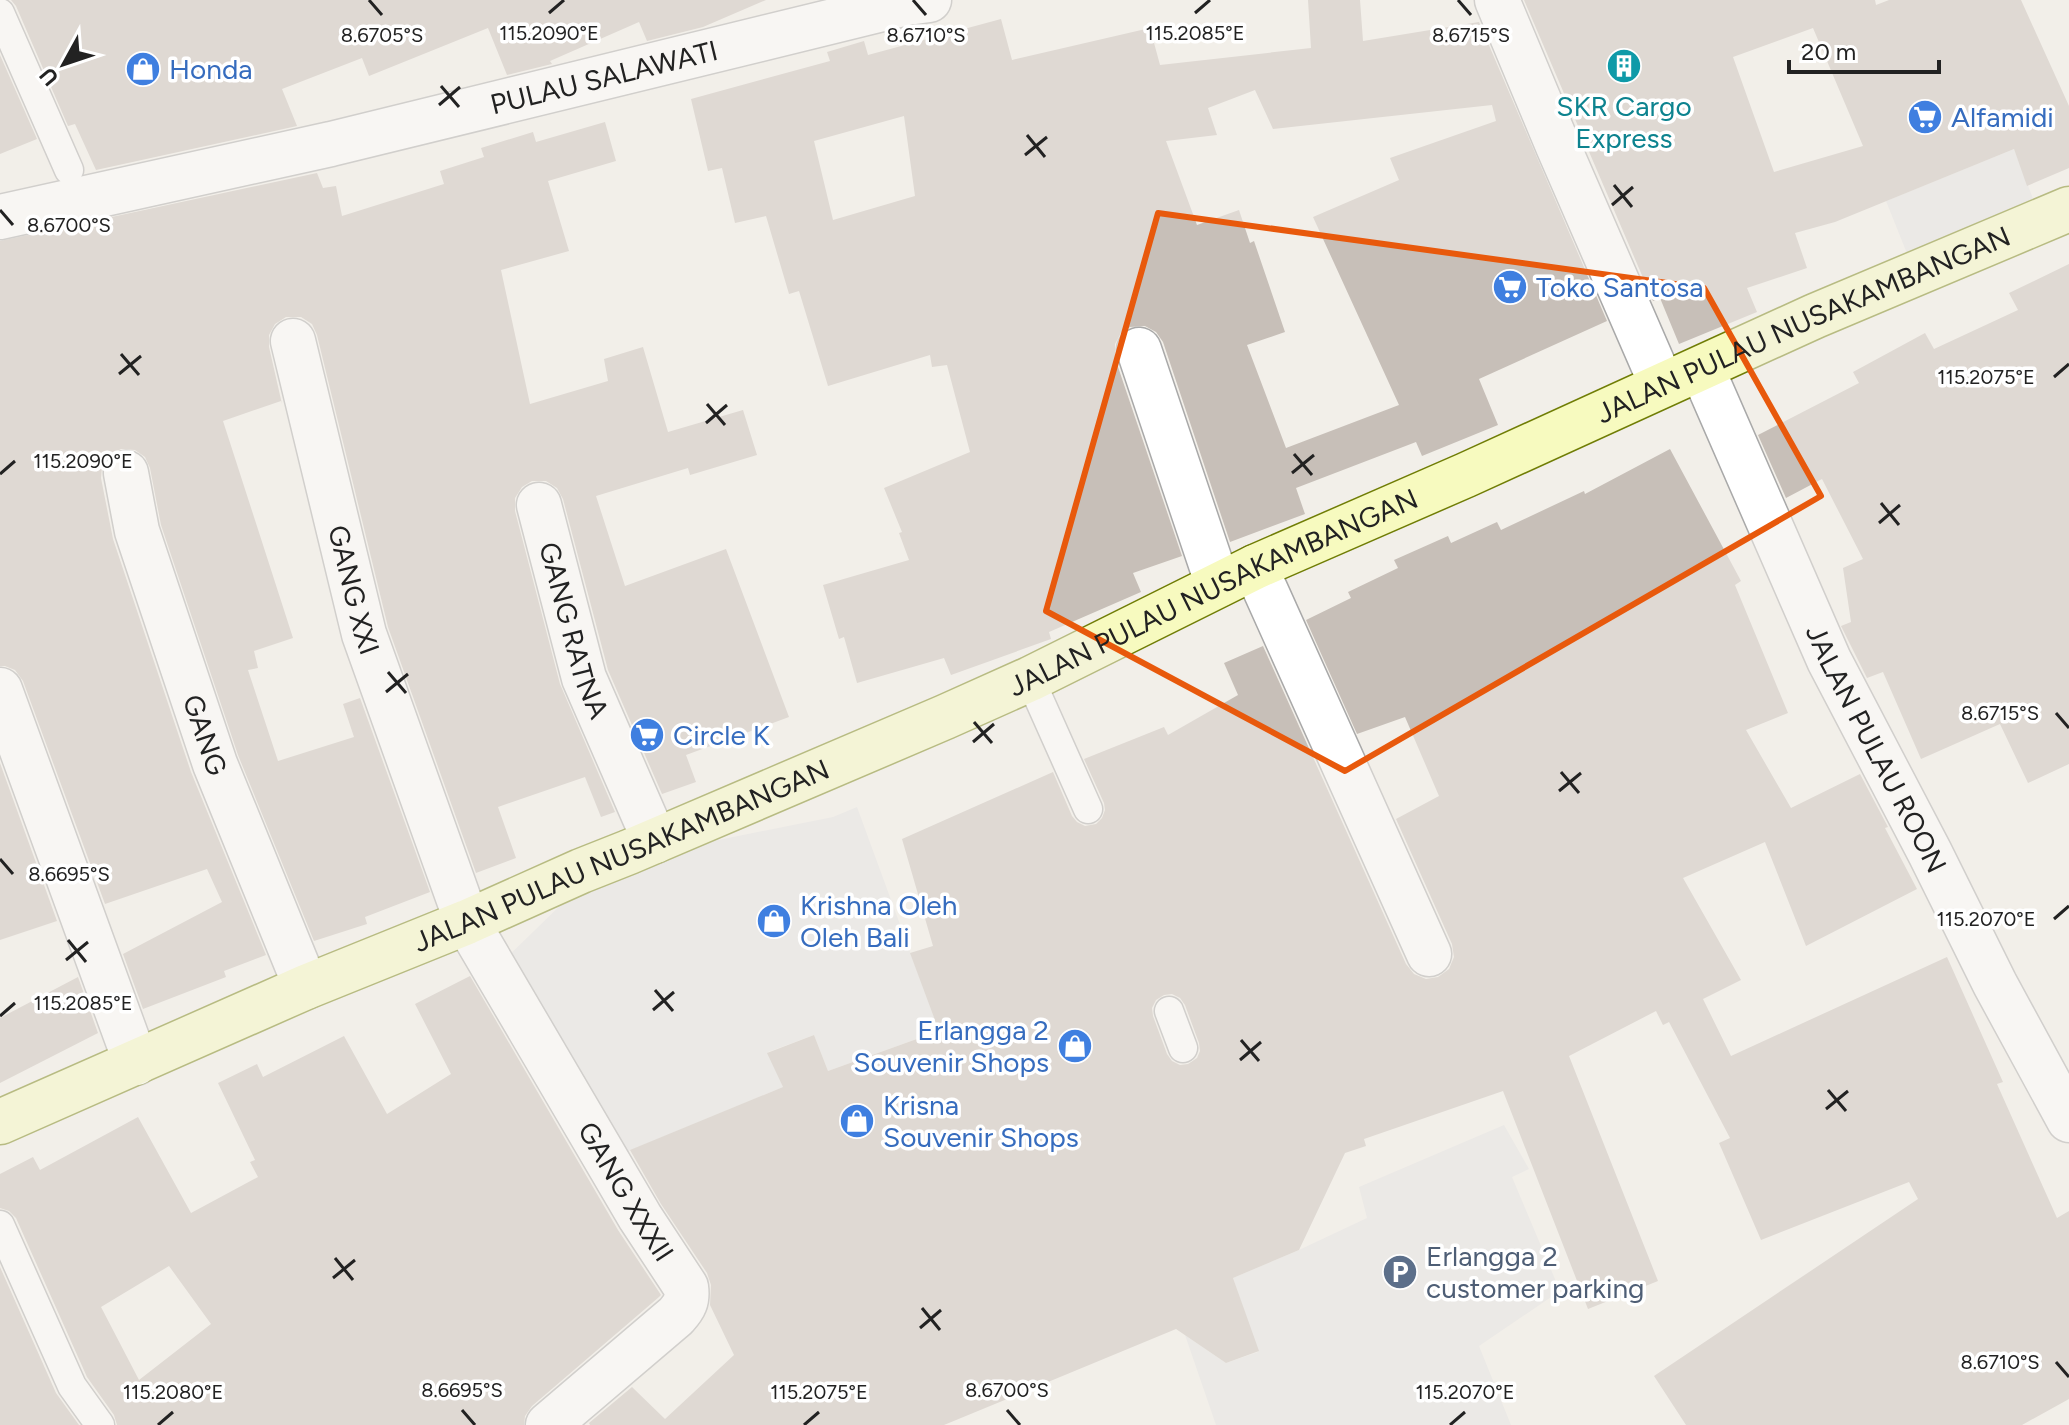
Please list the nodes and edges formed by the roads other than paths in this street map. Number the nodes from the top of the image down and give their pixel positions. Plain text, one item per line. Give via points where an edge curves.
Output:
1 (929, 0) edge
2 (1497, 0) edge
3 (0, 13) edge
4 (69, 170) dead end
5 (2069, 209) edge
6 (0, 217) edge
7 (293, 341) dead end
8 (1139, 350) dead end
9 (1702, 369) junction
10 (1662, 385) junction
11 (126, 473) dead end
12 (539, 505) dead end
13 (1237, 576) junction
14 (1030, 679) junction
15 (0, 690) edge
16 (1088, 809) dead end
17 (655, 841) junction
18 (467, 922) junction
19 (1429, 954) dead end
20 (306, 987) junction
21 (1169, 1011) dead end
22 (1183, 1048) dead end
23 (136, 1063) junction
24 (2069, 1120) edge
25 (0, 1122) edge
26 (0, 1225) edge
27 (100, 1425) edge
28 (548, 1425) edge

1 - 6 street, PULAU SALAWATI via 331,144
2 - 10 street
3 - 4 lane
5 - 9 street, JALAN PULAU NUSAKAMBANGAN
7 - 18 street, GANG XXI via 364,634
8 - 13 street
9 - 10 street, JALAN PULAU NUSAKAMBANGAN
9 - 24 street, JALAN PULAU ROON via 1829,660
10 - 13 street, JALAN PULAU NUSAKAMBANGAN
11 - 20 street, GANG via 137,531 215,764
12 - 17 street, GANG RATNA via 584,678
13 - 14 street, JALAN PULAU NUSAKAMBANGAN
13 - 19 street
14 - 16 lane
14 - 17 street, JALAN PULAU NUSAKAMBANGAN
15 - 23 street
17 - 18 street, JALAN PULAU NUSAKAMBANGAN
18 - 20 street, JALAN PULAU NUSAKAMBANGAN
18 - 28 street, GANG XXXII via 686,1287 685,1306 676,1316
20 - 23 street, JALAN PULAU NUSAKAMBANGAN
21 - 22 lane
23 - 25 street, JALAN PULAU NUSAKAMBANGAN
26 - 27 lane via 72,1386

